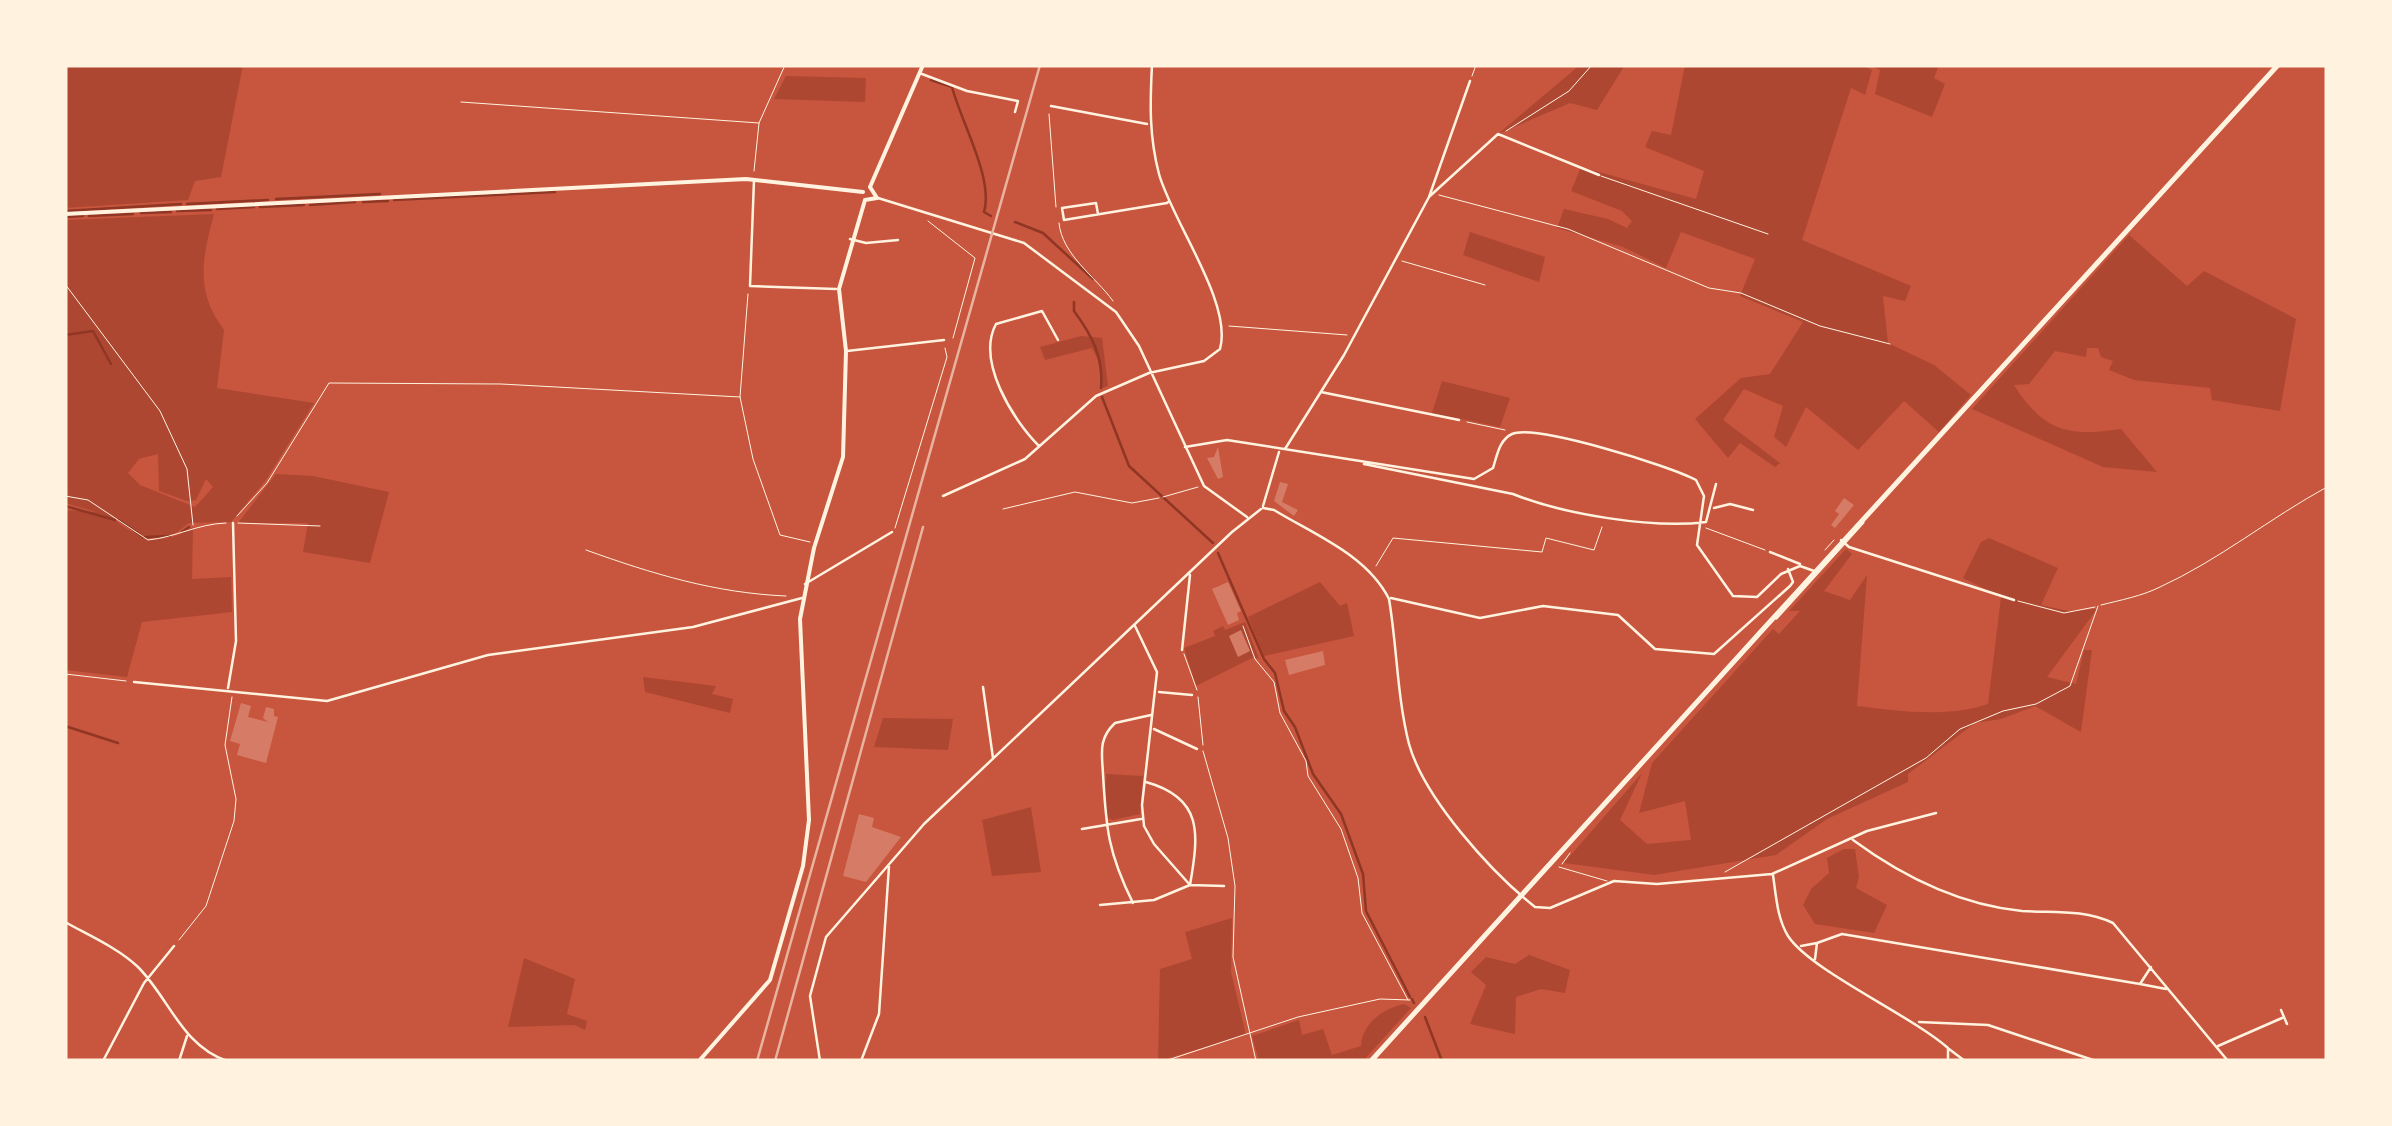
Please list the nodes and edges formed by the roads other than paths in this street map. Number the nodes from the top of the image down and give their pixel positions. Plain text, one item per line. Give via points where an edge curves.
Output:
1 (922, 65) edge
2 (1152, 65) edge
3 (2278, 65) edge
4 (921, 73) junction
5 (1470, 82) road end
6 (1051, 106) road end
7 (1015, 112) dead end
8 (1149, 124) junction
9 (1599, 175) joint
10 (754, 179) junction
11 (870, 187) junction
12 (863, 192) junction
13 (1428, 197) junction
14 (877, 198) junction
15 (864, 200) junction
16 (1169, 202) junction
17 (65, 214) edge
18 (1098, 214) junction
19 (1768, 234) dead end
20 (850, 239) junction
21 (898, 240) dead end
22 (839, 289) junction
23 (944, 340) road end
24 (1058, 340) dead end
25 (846, 352) junction
26 (1149, 372) junction
27 (1320, 392) junction
28 (1459, 420) road end
29 (1040, 447) junction
30 (1185, 447) junction
31 (1281, 451) junction
32 (1364, 462) junction
33 (1716, 484) dead end
34 (943, 496) dead end
35 (1263, 508) junction
36 (1713, 508) junction
37 (1753, 510) dead end
38 (1604, 515) junction
39 (1248, 518) junction
40 (233, 523) road end
41 (1698, 524) junction
42 (1602, 527) road end
43 (892, 532) road end
44 (1843, 542) junction
45 (1770, 552) road end
46 (1800, 566) junction
47 (1788, 570) junction
48 (1816, 571) junction
49 (1190, 574) junction
50 (804, 584) junction
51 (799, 598) junction
52 (1389, 599) junction
53 (2014, 600) road end
54 (1134, 625) junction
55 (1182, 650) road end
56 (134, 682) road end
57 (983, 687) dead end
58 (230, 691) junction
59 (1158, 692) junction
60 (1192, 695) dead end
61 (1154, 715) junction
62 (1153, 728) junction
63 (1197, 749) dead end
64 (994, 759) junction
65 (1144, 782) junction
66 (1936, 814) dead end
67 (1142, 819) junction
68 (1105, 825) junction
69 (1082, 830) dead end
70 (1852, 840) junction
71 (889, 864) junction
72 (1559, 866) dead end
73 (1772, 874) junction
74 (1608, 882) junction
75 (1190, 884) junction
76 (1224, 886) dead end
77 (1521, 895) junction
78 (1133, 903) junction
79 (1100, 904) dead end
80 (65, 922) edge
81 (1816, 943) junction
82 (174, 946) road end
83 (1797, 946) junction
84 (1815, 960) junction
85 (2152, 966) junction
86 (149, 979) junction
87 (2140, 984) junction
88 (154, 985) junction
89 (143, 990) junction
90 (2170, 990) junction
91 (2281, 1010) dead end
92 (2282, 1018) junction
93 (1918, 1022) junction
94 (1944, 1023) junction
95 (2287, 1024) dead end
96 (188, 1035) junction
97 (1936, 1038) junction
98 (2217, 1047) junction
99 (1948, 1048) junction
100 (103, 1061) edge
101 (179, 1061) edge
102 (227, 1061) edge
103 (700, 1061) edge
104 (820, 1061) edge
105 (861, 1061) edge
106 (1371, 1061) edge
107 (1948, 1061) edge
108 (1964, 1061) edge
109 (2096, 1061) edge
110 (2228, 1061) edge

1 - 4 street
2 - 8 street
3 - 44 main road
4 - 7 street via 1018,101
4 - 11 street
5 - 13 street
6 - 8 street
8 - 16 street
9 - 13 street via 1498,134
9 - 19 lane
10 - 12 street
10 - 17 street
10 - 22 street via 750,286
11 - 12 street
11 - 14 street
12 - 15 street
13 - 27 street
14 - 15 street
14 - 26 street via 1020,241 1116,312
15 - 20 street
16 - 18 street
16 - 26 street via 1222,342 1212,358
18 - 18 street via 1064,220 1062,208 1096,203
20 - 21 street
20 - 22 street
22 - 25 street
23 - 25 street
24 - 29 street via 1042,311 996,324 990,337 1009,412
25 - 50 street via 843,457
26 - 29 street via 1096,396
26 - 30 street
27 - 28 street
27 - 31 street
29 - 34 street
30 - 31 street via 1220,440
30 - 39 street via 1204,486
31 - 32 street
31 - 35 street
32 - 38 street
32 - 41 street via 1479,478 1517,432 1595,446 1688,476 1702,490
33 - 36 street
35 - 39 street
35 - 52 street via 1372,574
36 - 37 street
36 - 41 street
38 - 41 street
38 - 42 lane
39 - 49 street
40 - 58 street via 236,642
41 - 47 street via 1702,555 1734,596 1757,597
43 - 50 street
44 - 48 main road
44 - 53 street
45 - 46 street
46 - 47 street
46 - 48 street
47 - 52 street via 1792,584 1714,654 1648,646 1618,615 1543,606 1466,617
48 - 77 main road
49 - 54 street
49 - 55 street
50 - 51 street
51 - 58 street via 693,627 488,656 326,701
51 - 103 street via 804,866 770,980
52 - 77 street via 1416,761 1438,801
54 - 59 street via 1156,667
54 - 64 street
56 - 58 street
57 - 64 street
59 - 60 street
59 - 61 street
61 - 62 street
61 - 68 street via 1128,718 1103,736
62 - 63 street
62 - 65 street
64 - 71 street
65 - 67 street
65 - 75 street via 1168,788 1190,806
66 - 70 street
67 - 68 street
67 - 75 street via 1154,844
68 - 69 street
68 - 78 street
70 - 73 street
70 - 85 street via 1950,895 2023,911 2096,916 2129,937
71 - 104 street via 826,938 811,992
71 - 105 street via 879,1014
72 - 74 lane
73 - 74 street
73 - 83 street via 1780,919
74 - 77 street via 1547,909
75 - 76 street
75 - 78 street
77 - 106 main road
78 - 79 street
80 - 86 street
81 - 83 street
81 - 84 street
81 - 87 street via 1842,934
82 - 86 street
83 - 84 street
84 - 93 street
85 - 87 street
85 - 90 street
86 - 88 street
86 - 89 street
87 - 90 street
88 - 89 street
88 - 96 street
89 - 100 street
90 - 98 street
91 - 92 street
92 - 95 street
92 - 98 street
93 - 94 street
93 - 97 street
94 - 97 street
94 - 109 street via 1988,1025
96 - 101 street
96 - 102 street
97 - 99 street
98 - 110 street
99 - 107 street
99 - 108 street

